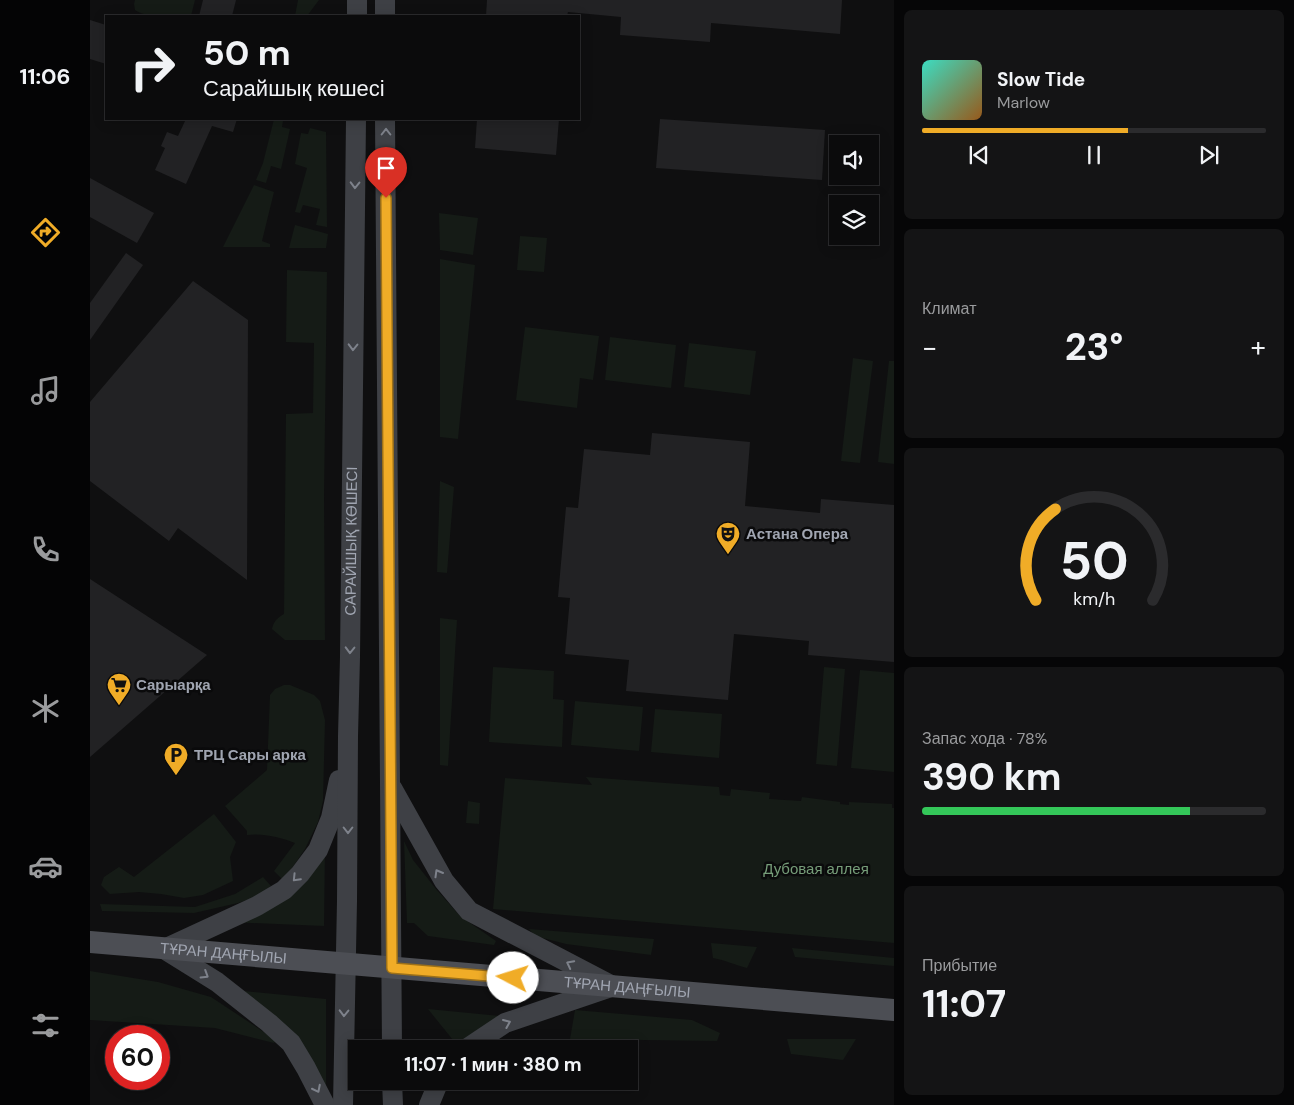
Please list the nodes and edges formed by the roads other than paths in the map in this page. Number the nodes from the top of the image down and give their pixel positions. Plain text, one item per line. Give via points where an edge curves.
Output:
1 (357, 0) edge
2 (384, 0) edge
3 (357, 15) edge
4 (385, 15) edge
5 (356, 120) edge
6 (385, 120) edge
7 (348, 736) junction
8 (390, 784) junction
9 (90, 942) edge
10 (164, 949) junction
11 (345, 965) junction
12 (392, 968) junction
13 (613, 986) junction
14 (894, 1010) edge
15 (392, 1040) edge
16 (480, 1040) edge
17 (392, 1090) edge
18 (435, 1090) edge
19 (325, 1105) edge
20 (343, 1105) edge
21 (393, 1105) edge
22 (429, 1105) edge

1 - 3 main road
2 - 4 main road
5 -> 7 main road, САРАЙШЫҚ КӨШЕСІ
8 -> 6 main road
7 -> 10 main road via 331,818 318,850 300,874 284,890 257,906
7 -> 11 main road, САРАЙШЫҚ КӨШЕСІ
8 - 12 main road
13 -> 8 main road via 469,911 437,871
9 - 10 main road, ТҰРАН ДАҢҒЫЛЫ
10 - 11 main road, ТҰРАН ДАҢҒЫЛЫ
10 -> 19 main road via 216,982 290,1043
11 - 12 main road, ТҰРАН ДАҢҒЫЛЫ
11 -> 20 main road, САРАЙШЫҚ КӨШЕСІ
12 - 13 main road, ТҰРАН ДАҢҒЫЛЫ
12 - 15 main road
13 - 14 main road, ТҰРАН ДАҢҒЫЛЫ
16 -> 13 main road via 505,1023
17 - 21 main road
18 - 22 main road

